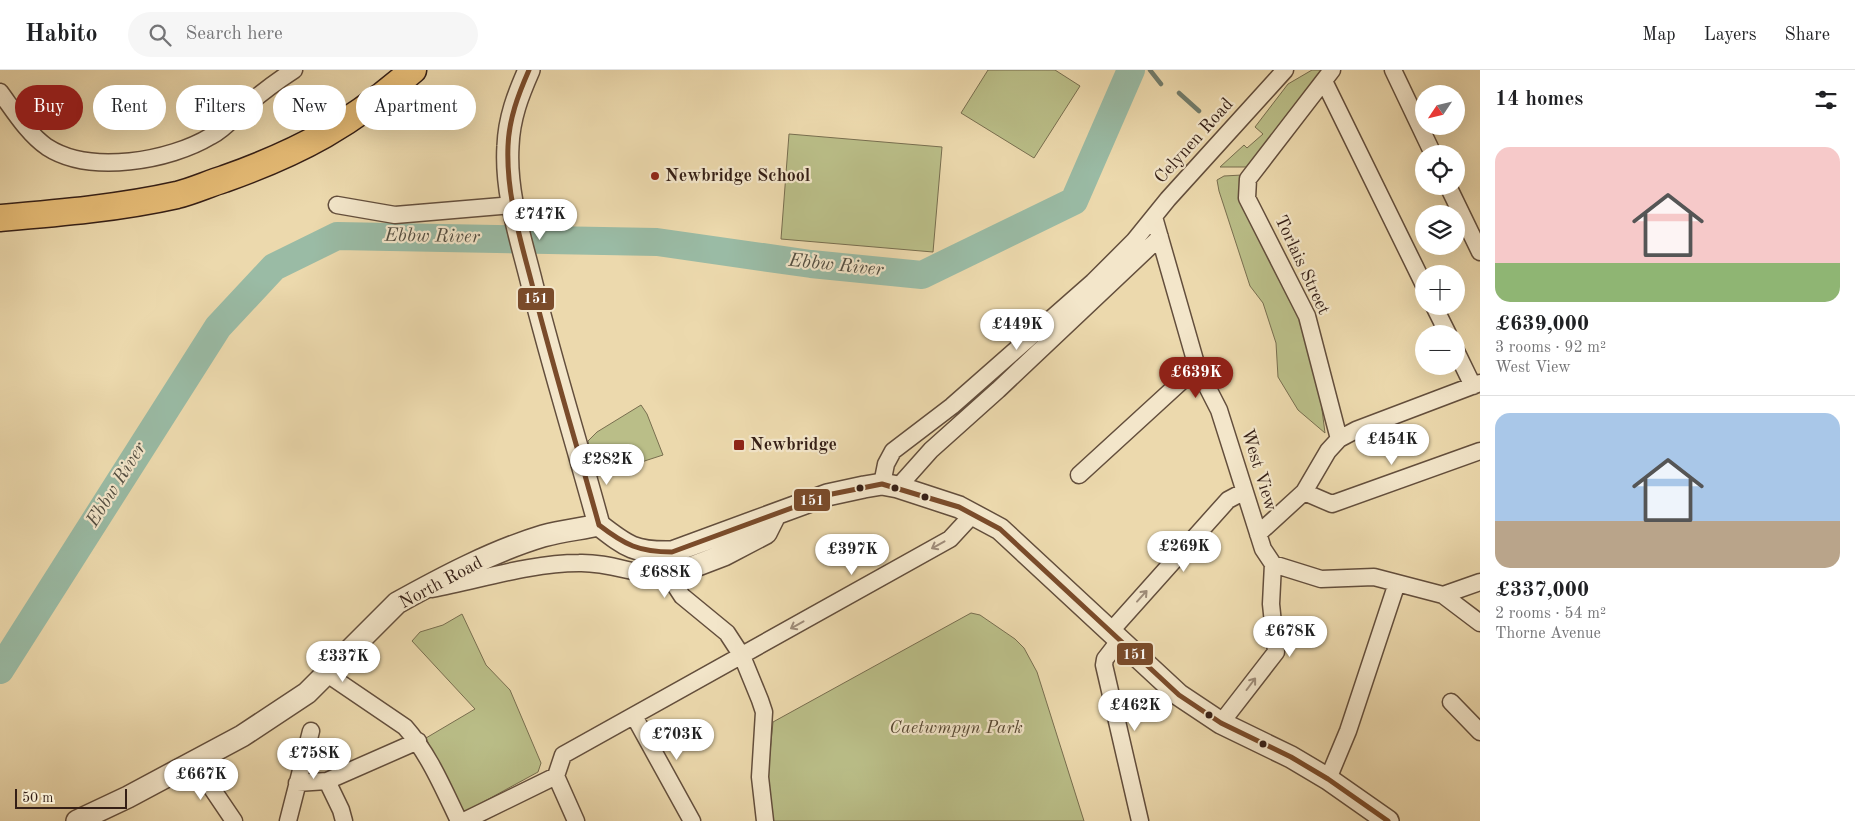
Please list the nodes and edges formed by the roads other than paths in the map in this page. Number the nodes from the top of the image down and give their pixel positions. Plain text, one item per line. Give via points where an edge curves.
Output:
1 (294, 70) edge
2 (413, 70) edge
3 (529, 70) edge
4 (1285, 70) edge
5 (1393, 70) edge
6 (1328, 75) edge
7 (0, 92) edge
8 (1429, 145) edge
9 (1452, 195) edge
10 (337, 205) dead end
11 (514, 212) junction
12 (1154, 217) junction
13 (0, 218) edge
14 (1160, 237) junction
15 (1480, 252) edge
16 (1415, 265) edge
17 (1465, 366) edge
18 (1197, 367) junction
19 (1476, 384) edge
20 (1339, 439) junction
21 (1480, 451) edge
22 (1078, 475) dead end
23 (890, 485) junction
24 (1244, 492) junction
25 (1304, 492) junction
26 (974, 513) junction
27 (774, 515) junction
28 (599, 525) junction
29 (1258, 534) junction
30 (1273, 564) junction
31 (669, 576) junction
32 (1480, 582) edge
33 (1397, 583) junction
34 (415, 593) junction
35 (1444, 595) junction
36 (1480, 623) edge
37 (1114, 636) junction
38 (742, 656) junction
39 (327, 674) junction
40 (1451, 702) dead end
41 (634, 716) junction
42 (1221, 723) junction
43 (311, 732) dead end
44 (1480, 732) edge
45 (418, 742) junction
46 (194, 762) junction
47 (556, 776) junction
48 (1328, 779) junction
49 (327, 781) junction
50 (297, 783) junction
51 (77, 821) edge
52 (234, 821) edge
53 (288, 821) edge
54 (344, 821) edge
55 (459, 821) edge
56 (464, 821) edge
57 (576, 821) edge
58 (692, 821) edge
59 (765, 821) edge
60 (1140, 821) edge
61 (1388, 821) edge

1 - 7 street via 259,94 219,131 188,148 156,157 110,162 83,162 47,147 35,137
2 - 13 main road via 378,101 327,135 269,163 178,194 83,210
3 - 11 street via 516,100 509,130 508,160
4 - 12 street, Celynen Road
5 - 8 street
6 - 16 street
6 - 20 street, Torlais Street via 1248,179 1248,198 1307,316
9 - 15 street
10 - 11 street via 395,215
11 - 28 street
12 - 14 street, West View
12 - 23 street, Celynen Road via 1093,282 952,406 893,451 886,464
14 - 18 street, West View
14 - 23 street via 1078,316
17 - 19 street
18 - 22 street
18 - 24 street, West View via 1220,410
19 - 20 street
20 - 25 street via 1328,451
21 - 25 street via 1332,504
23 - 26 street via 922,493
23 - 27 street via 826,495
24 - 29 street, West View
37 -> 24 street via 1228,500
25 - 29 street
26 - 37 street via 1000,529
26 -> 38 street via 950,539
27 - 28 street via 672,552 646,553 621,542
27 - 31 street via 766,534 724,555
28 - 34 street, North Road via 542,536 459,570
29 - 30 street, West View
30 - 33 street via 1322,579 1374,577
42 -> 30 street via 1276,652 1271,604
31 - 34 street via 648,576 596,563 577,563 540,566
31 - 38 street via 682,596 727,633
32 - 35 street
33 - 35 street
33 - 48 street via 1348,731
34 - 39 street, North Road via 397,604
35 - 36 street
37 - 42 street via 1179,696
37 - 60 street via 1104,665
38 - 41 street
38 - 59 street via 764,712 760,777
39 - 45 street via 405,727
39 - 46 street, North Road via 307,693 242,736
40 - 44 street
41 - 47 street via 563,755
41 - 58 street
42 - 48 street
43 - 50 street
45 - 49 street
45 - 55 street
46 - 51 street, North Road
46 - 52 street
47 - 56 street
47 - 57 street
48 - 61 street
49 - 50 street
49 - 54 street
50 - 53 street

